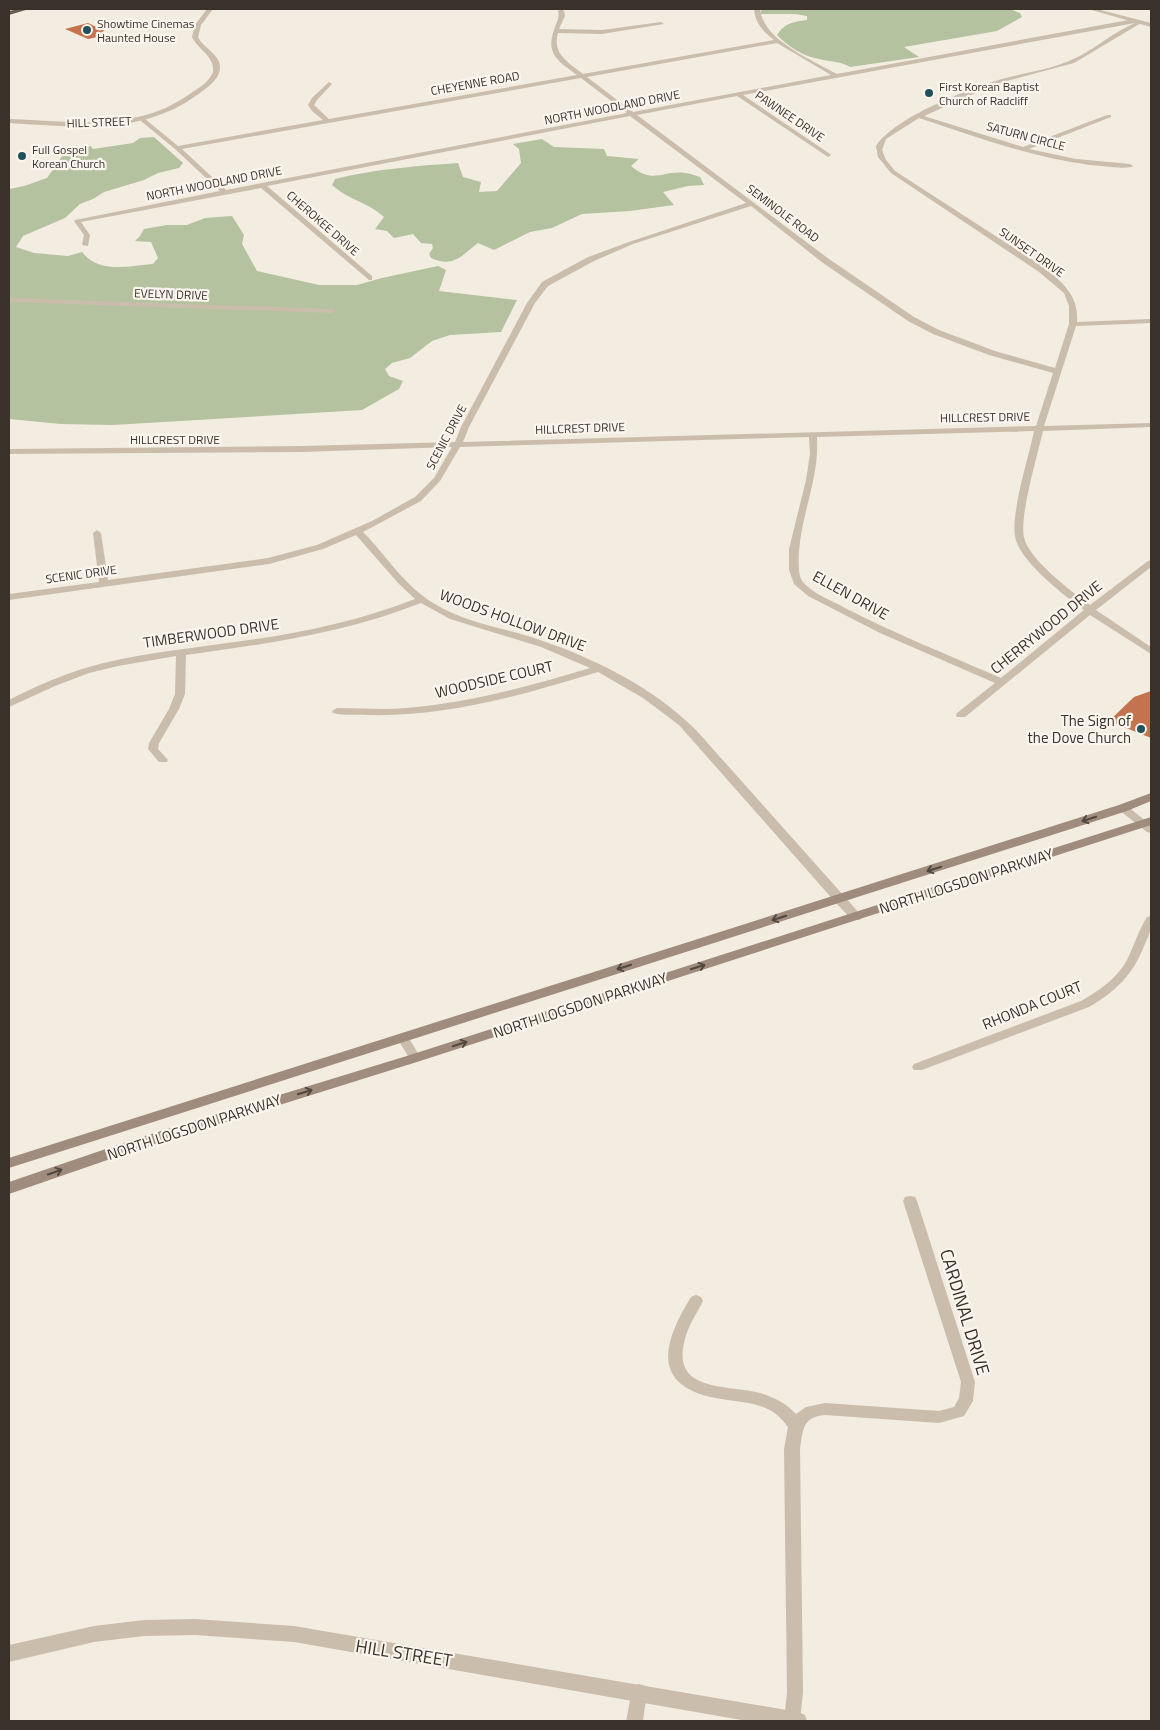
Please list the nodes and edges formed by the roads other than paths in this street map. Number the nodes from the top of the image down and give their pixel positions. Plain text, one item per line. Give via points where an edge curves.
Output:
1 (26, 9) edge
2 (210, 9) edge
3 (757, 9) edge
4 (1091, 9) edge
5 (561, 11) dead end
6 (9, 13) edge
7 (1151, 18) edge
8 (1137, 21) junction
9 (661, 24) dead end
10 (1151, 25) edge
11 (556, 31) junction
12 (778, 41) junction
13 (581, 76) junction
14 (836, 76) junction
15 (329, 84) dead end
16 (739, 95) junction
17 (632, 114) junction
18 (919, 116) junction
19 (1109, 116) dead end
20 (143, 120) junction
21 (9, 121) edge
22 (328, 121) junction
23 (177, 148) junction
24 (1025, 148) junction
25 (828, 155) dead end
26 (1130, 166) dead end
27 (262, 185) junction
28 (224, 192) junction
29 (751, 204) junction
30 (86, 245) dead end
31 (369, 278) dead end
32 (9, 300) edge
33 (332, 311) dead end
34 (1151, 321) edge
35 (1073, 324) junction
36 (1058, 370) junction
37 (1151, 425) edge
38 (1039, 428) junction
39 (813, 434) junction
40 (458, 444) junction
41 (9, 452) edge
42 (357, 531) junction
43 (98, 533) dead end
44 (1151, 563) edge
45 (104, 584) junction
46 (9, 597) edge
47 (421, 600) junction
48 (1090, 610) junction
49 (1151, 651) edge
50 (181, 653) junction
51 (597, 669) junction
52 (1002, 682) junction
53 (9, 704) edge
54 (337, 711) dead end
55 (961, 715) dead end
56 (162, 760) dead end
57 (1151, 797) edge
58 (1123, 808) junction
59 (1148, 825) edge
60 (839, 899) junction
61 (856, 916) junction
62 (1151, 920) edge
63 (403, 1038) junction
64 (415, 1058) junction
65 (918, 1067) dead end
66 (9, 1163) edge
67 (9, 1188) edge
68 (910, 1201) dead end
69 (696, 1301) dead end
70 (796, 1426) junction
71 (9, 1654) edge
72 (639, 1692) junction
73 (634, 1721) edge
74 (795, 1721) edge

1 - 6 highway
2 - 20 street, HILL STREET via 197,27 195,36 198,44 216,63 214,76 185,103
3 - 12 street via 762,27
4 - 8 street
5 - 11 street, SEMINOLE ROAD
7 - 8 street, NORTH WOODLAND DRIVE
8 - 10 street
8 - 14 street, NORTH WOODLAND DRIVE
8 - 18 street, SUNSET DRIVE via 1073,61 993,83
9 - 11 street via 602,32
11 - 13 street, SEMINOLE ROAD via 554,52
12 - 13 street, CHEYENNE ROAD
12 - 14 street
13 - 17 street, SEMINOLE ROAD
13 - 22 street, CHEYENNE ROAD
14 - 16 street, NORTH WOODLAND DRIVE
15 - 22 street via 311,105
16 - 17 street, NORTH WOODLAND DRIVE
16 - 25 street, PAWNEE DRIVE
17 - 27 street, NORTH WOODLAND DRIVE
17 - 29 street, SEMINOLE ROAD
18 - 24 street, SATURN CIRCLE
18 - 35 street, SUNSET DRIVE via 891,130 882,139 878,148 885,164 1059,284 1074,304
19 - 24 street
20 - 21 street, HILL STREET via 85,124
20 - 23 street
22 - 23 street, CHEYENNE ROAD
23 - 28 street
24 - 26 street, SATURN CIRCLE via 1086,163
27 - 28 street, NORTH WOODLAND DRIVE
27 - 31 street, CHEROKEE DRIVE
28 - 30 street, NORTH WOODLAND DRIVE via 77,221 87,235
29 - 36 street, SEMINOLE ROAD via 833,266 923,326 992,353
29 - 40 street, SCENIC DRIVE via 617,248 545,284 531,302
32 - 33 street, EVELYN DRIVE
34 - 35 street
35 - 36 street, SUNSET DRIVE
36 - 38 street, SUNSET DRIVE
37 - 38 street, HILLCREST DRIVE
38 - 39 street, HILLCREST DRIVE
38 - 48 street, SUNSET DRIVE via 1020,515 1019,537 1039,568
39 - 40 street, HILLCREST DRIVE
39 - 52 street, ELLEN DRIVE via 810,480 794,548 797,582 811,594 883,630
40 - 41 street, HILLCREST DRIVE via 220,451
40 - 42 street, SCENIC DRIVE via 437,479 418,500
42 - 45 street, SCENIC DRIVE via 287,557
42 - 47 street, WOODS HOLLOW DRIVE
43 - 45 street
44 - 48 street, CHERRYWOOD DRIVE
45 - 46 street, SCENIC DRIVE
47 - 50 street, TIMBERWOOD DRIVE via 333,628
47 - 51 street, WOODS HOLLOW DRIVE via 455,617 555,649
48 - 49 street, SUNSET DRIVE
48 - 52 street, CHERRYWOOD DRIVE
50 - 53 street, TIMBERWOOD DRIVE via 97,668
50 - 56 street via 180,694 154,743 153,749
51 - 54 street, WOODSIDE COURT via 452,706 394,712
51 - 60 street, WOODS HOLLOW DRIVE via 664,706 687,727
52 - 55 street, CHERRYWOOD DRIVE
57 - 58 main road, NORTH LOGSDON PARKWAY
58 - 59 street
58 -> 60 main road, NORTH LOGSDON PARKWAY
59 - 61 main road, NORTH LOGSDON PARKWAY
60 - 61 street, WOODS HOLLOW DRIVE
60 -> 63 main road, NORTH LOGSDON PARKWAY
64 -> 61 main road, NORTH LOGSDON PARKWAY
62 - 65 street, RHONDA COURT via 1126,970 1098,996 1085,1004
63 - 64 street
63 - 66 main road, NORTH LOGSDON PARKWAY
67 -> 64 main road, NORTH LOGSDON PARKWAY via 140,1143
68 - 70 street, CARDINAL DRIVE via 968,1382 965,1404 959,1412 939,1417 825,1408 811,1410 801,1417
69 - 70 street via 683,1321 674,1346 674,1360 679,1372 702,1389 751,1396 773,1404 787,1413
70 - 74 street via 792,1449
71 - 72 street, HILL STREET via 94,1634 144,1628 245,1630 294,1634
72 - 73 street
72 - 74 street, HILL STREET

